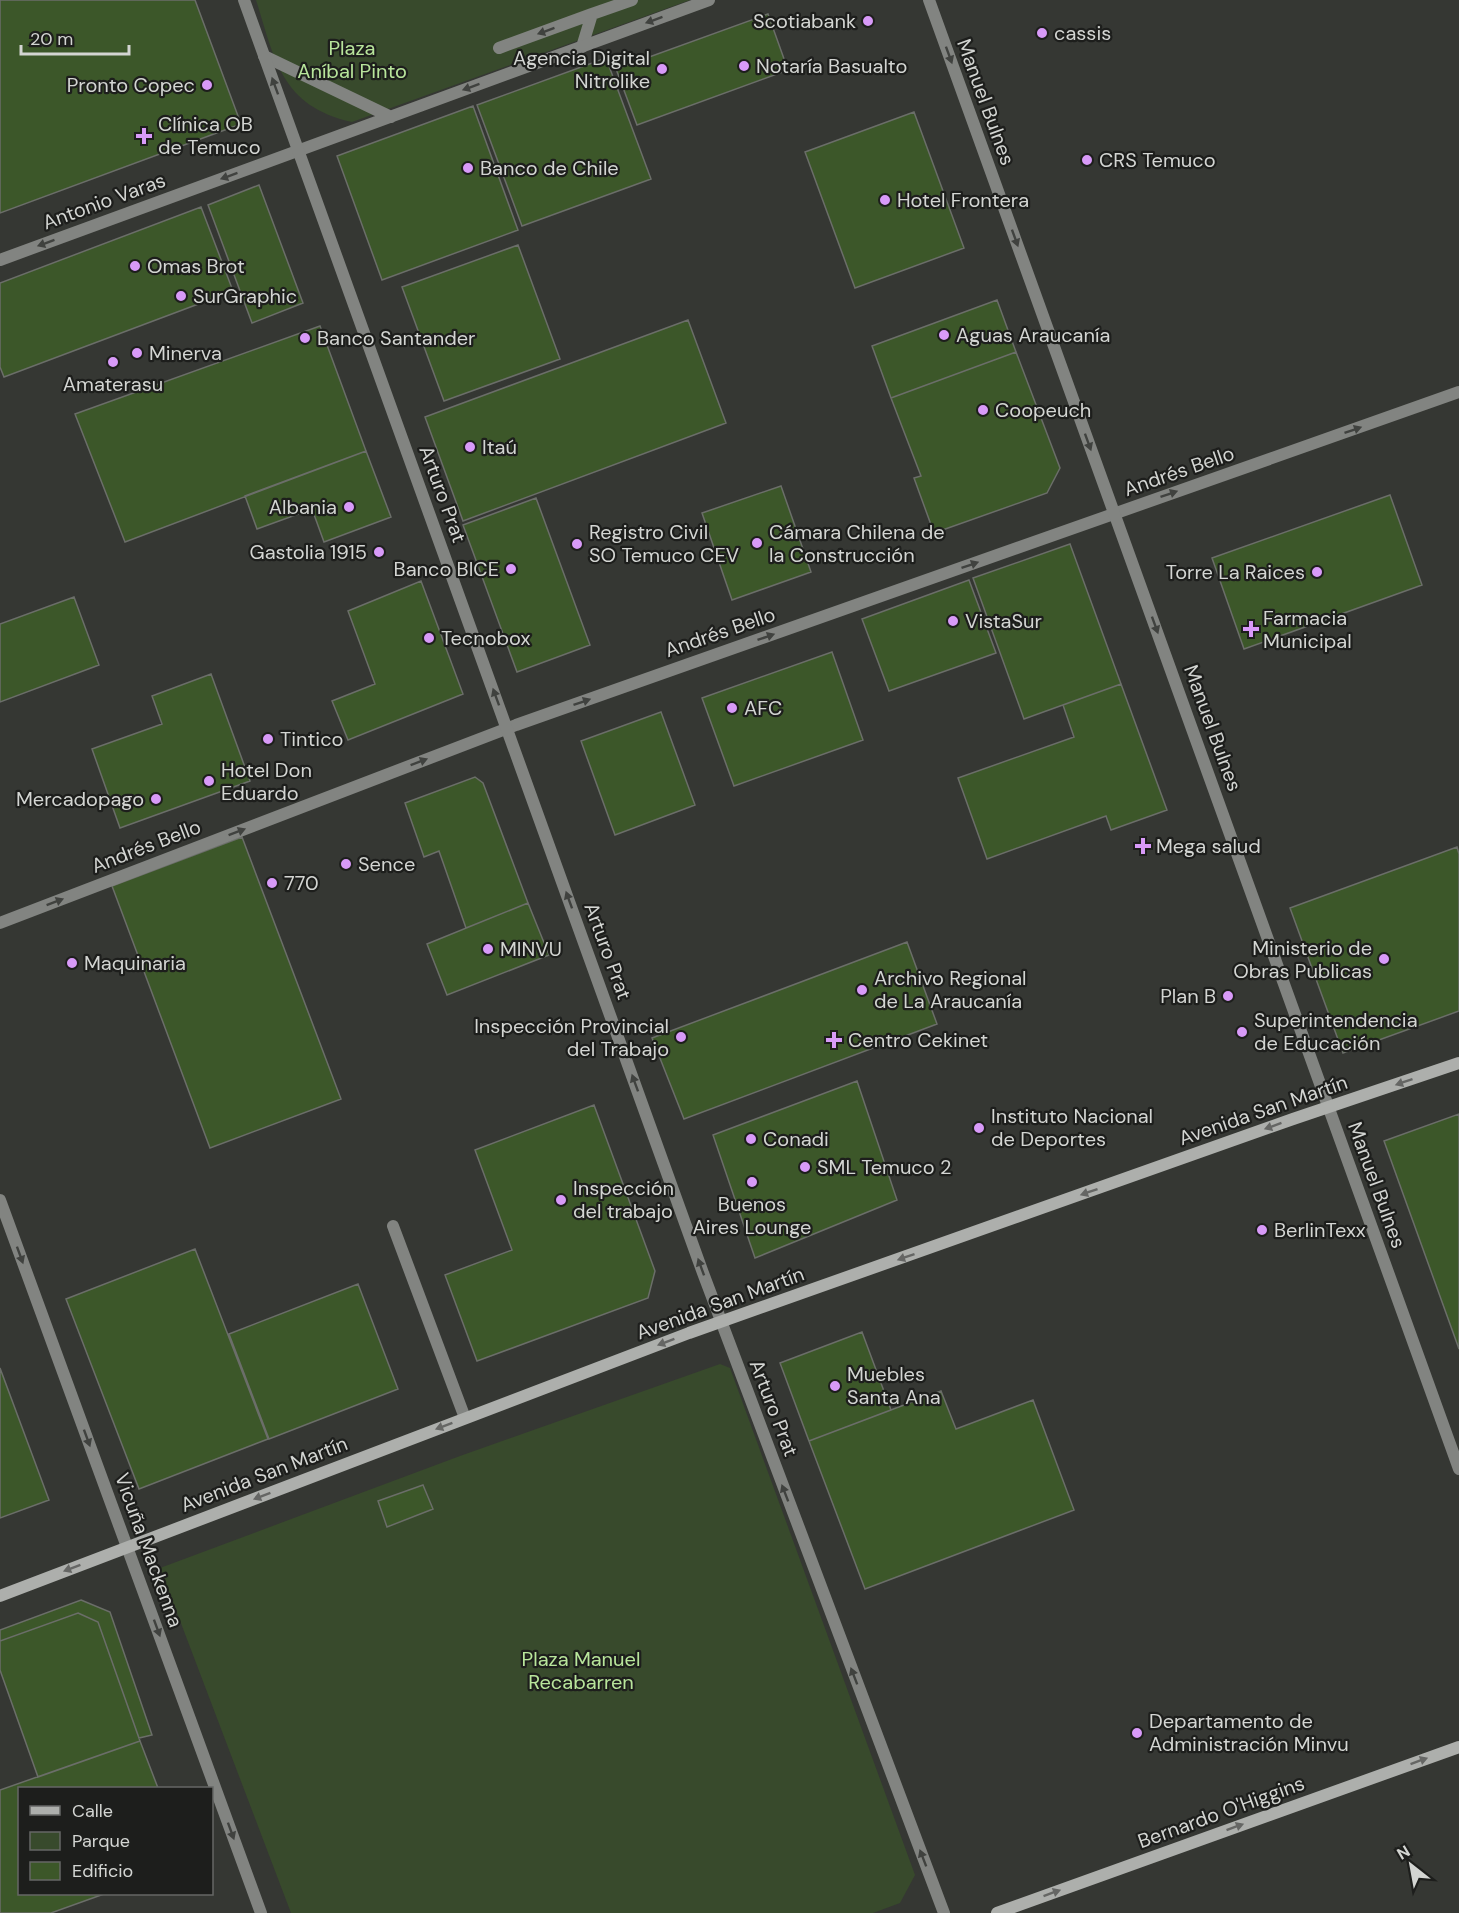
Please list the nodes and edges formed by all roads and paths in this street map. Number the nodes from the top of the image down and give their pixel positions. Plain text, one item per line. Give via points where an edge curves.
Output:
1 (244, 0) edge
2 (632, 0) edge
3 (709, 0) edge
4 (929, 0) edge
5 (689, 3) edge
6 (592, 14) junction
7 (582, 46) junction
8 (499, 48) dead end
9 (264, 56) junction
10 (391, 117) junction
11 (298, 150) junction
12 (0, 260) edge
13 (1459, 392) edge
14 (1114, 514) junction
15 (507, 729) junction
16 (0, 923) edge
17 (1459, 1063) edge
18 (1328, 1107) junction
19 (0, 1200) edge
20 (393, 1226) dead end
21 (721, 1322) junction
22 (465, 1418) junction
23 (1459, 1469) edge
24 (127, 1547) junction
25 (0, 1596) edge
26 (1459, 1747) edge
27 (261, 1913) edge
28 (944, 1913) edge
29 (997, 1913) edge

1 - 9 street, Arturo Prat
2 - 6 street
3 - 5 street, Antonio Varas
4 -> 14 street, Manuel Bulnes
5 -> 7 street, Antonio Varas
6 - 7 street
6 -> 8 street
7 -> 10 street, Antonio Varas
9 - 10 street
11 -> 9 street, Arturo Prat
10 - 11 street, Antonio Varas
11 -> 12 street, Antonio Varas
15 -> 11 street, Arturo Prat
14 -> 13 street, Andrés Bello
15 -> 14 street, Andrés Bello
14 -> 18 street, Manuel Bulnes
16 -> 15 street, Andrés Bello
21 -> 15 street, Arturo Prat
17 -> 18 main road, Avenida San Martín
18 -> 21 main road, Avenida San Martín
18 - 23 street, Manuel Bulnes
19 -> 24 street, Vicuña Mackenna
20 - 22 street
21 -> 22 main road, Avenida San Martín
28 -> 21 street, Arturo Prat
22 -> 24 main road, Avenida San Martín
24 -> 25 main road, Avenida San Martín
24 -> 27 street, Vicuña Mackenna
29 -> 26 main road, Bernardo O'Higgins

